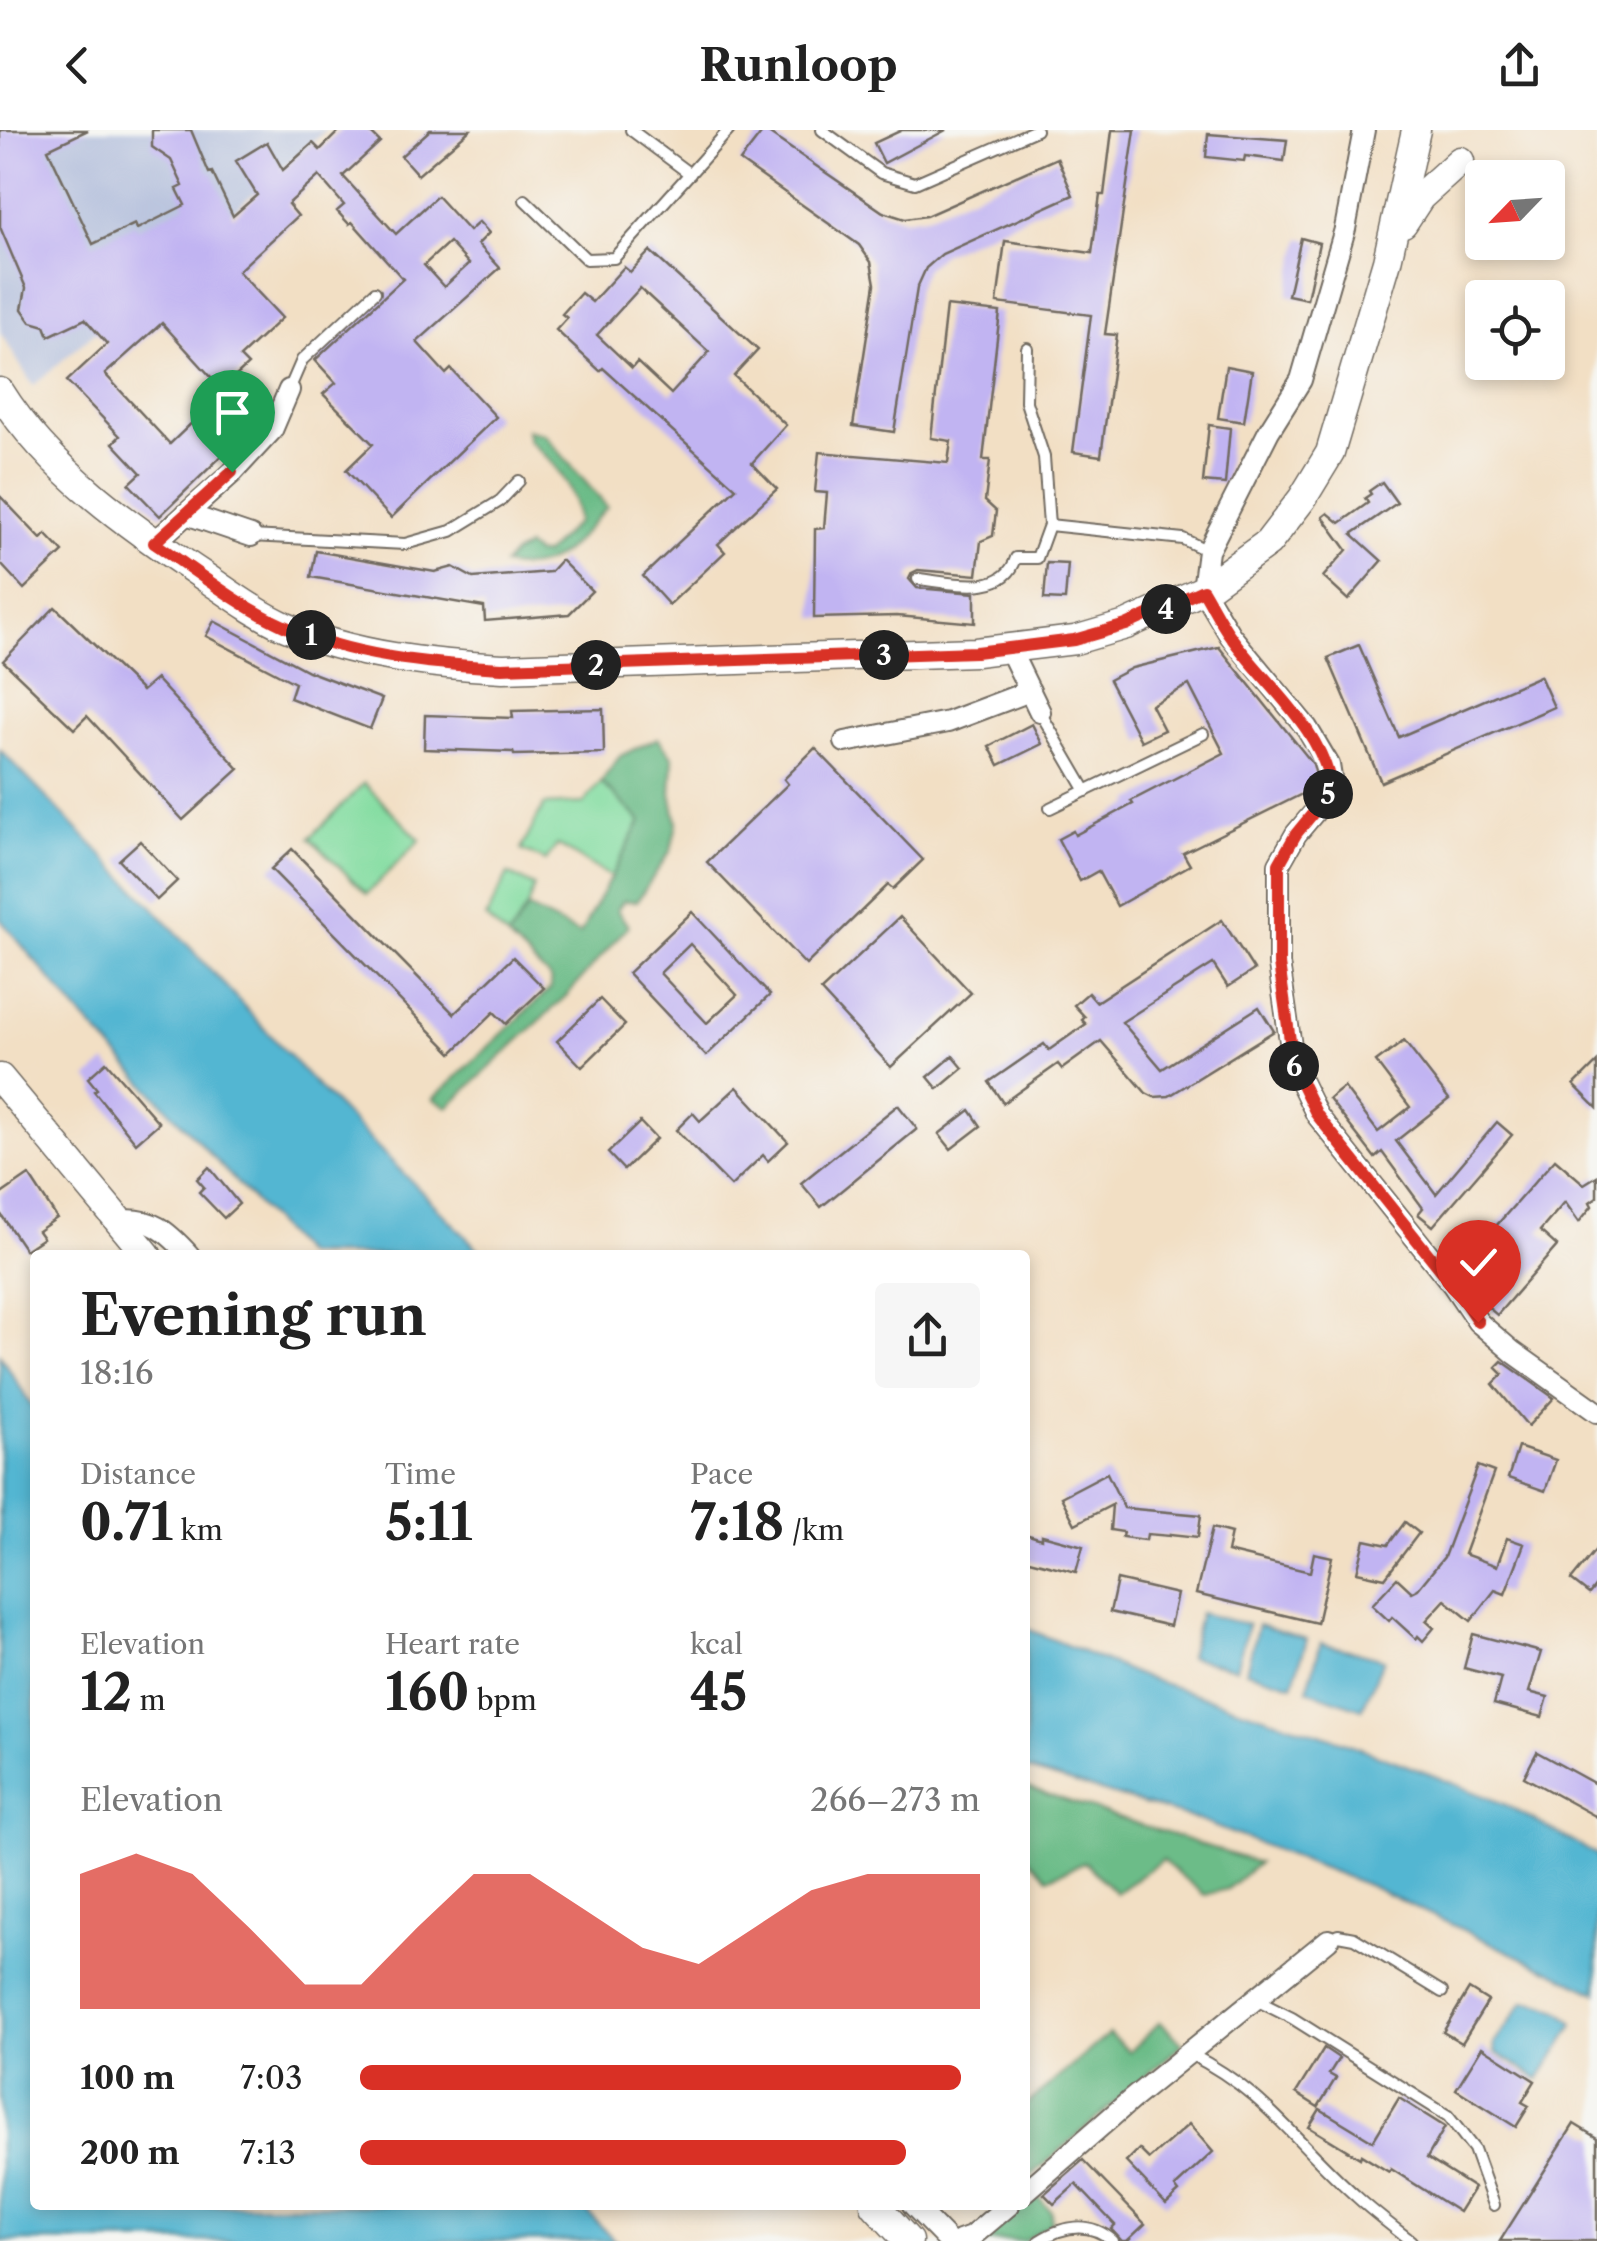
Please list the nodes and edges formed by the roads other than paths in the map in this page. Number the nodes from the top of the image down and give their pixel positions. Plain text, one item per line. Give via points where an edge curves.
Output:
1 (631, 130) edge
2 (729, 130) edge
3 (822, 130) edge
4 (1036, 130) edge
5 (1364, 130) edge
6 (1416, 130) edge
7 (1460, 161) dead end
8 (690, 174) junction
9 (525, 200) dead end
10 (1387, 261) junction
11 (375, 292) dead end
12 (1028, 348) dead end
13 (289, 390) joint
14 (0, 392) edge
15 (519, 481) dead end
16 (186, 514) junction
17 (1049, 524) junction
18 (252, 536) joint
19 (154, 543) junction
20 (1208, 552) junction
21 (918, 579) dead end
22 (1203, 590) junction
23 (1009, 648) junction
24 (1030, 691) junction
25 (1040, 712) joint
26 (1203, 734) dead end
27 (845, 742) dead end
28 (1086, 790) junction
29 (1050, 808) dead end
30 (0, 1078) edge
31 (119, 1220) junction
32 (143, 1250) edge
33 (184, 1250) edge
34 (1597, 1412) edge
35 (1328, 1940) joint
36 (1442, 1992) dead end
37 (1255, 2000) junction
38 (1189, 2053) junction
39 (1030, 2188) edge
40 (1494, 2205) dead end
41 (880, 2210) edge
42 (918, 2210) edge
43 (1003, 2210) edge
44 (908, 2241) edge
45 (948, 2241) edge
46 (960, 2241) edge
47 (1039, 2241) edge
48 (1114, 2241) edge
49 (1411, 2241) edge

1 - 8 lane
2 - 8 lane
3 - 4 lane via 881,173 915,183
5 - 20 street via 1345,230 1301,380
6 - 10 main road
7 - 10 main road via 1420,196
8 - 9 lane via 614,258 586,259
10 - 22 main road via 1330,453 1268,543
11 - 13 lane via 302,360
12 - 17 lane via 1026,402 1044,456
13 - 16 street via 272,430
14 - 19 main road via 58,464
15 - 18 lane via 451,531 404,544
16 - 18 street
16 - 19 street
17 - 20 lane via 1183,540
17 - 21 lane via 1037,558 1016,558 995,582
19 - 23 main road via 285,626 429,664 502,668
20 - 22 street
22 - 23 main road via 1126,625
22 - 34 street via 1328,765 1332,790 1279,864 1279,964 1294,1068 1317,1115 1478,1322
23 - 24 street
24 - 25 street
24 - 27 street via 948,722
25 - 28 lane
26 - 28 lane
28 - 29 lane
30 - 31 main road
31 - 32 main road
31 - 33 street via 140,1218
35 - 36 lane via 1354,1938
35 - 37 street
37 - 38 street
37 - 40 lane via 1448,2116 1474,2150
38 - 39 street
38 - 49 lane via 1250,2090 1354,2195
41 - 44 main road
42 - 45 street
43 - 46 street
47 - 48 lane via 1085,2226

